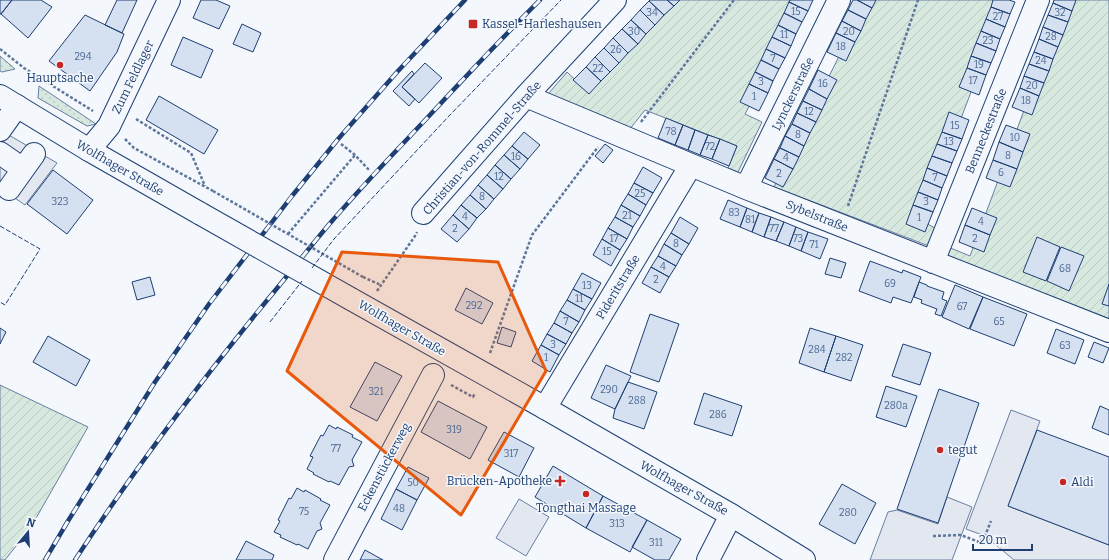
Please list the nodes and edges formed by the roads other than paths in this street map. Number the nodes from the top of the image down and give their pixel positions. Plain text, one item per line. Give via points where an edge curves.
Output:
1 (170, 0) edge
2 (615, 0) edge
3 (839, 0) edge
4 (1038, 0) edge
5 (526, 96) junction
6 (8, 101) edge
7 (0, 130) edge
8 (89, 150) junction
9 (0, 152) edge
10 (691, 165) junction
11 (746, 188) junction
12 (9, 189) dead end
13 (423, 213) road end
14 (933, 262) junction
15 (1109, 330) edge
16 (433, 375) dead end
17 (545, 408) junction
18 (731, 515) junction
19 (335, 560) edge
20 (708, 560) edge
21 (804, 560) edge

1 - 8 street, Zum Feldlager via 114,116
2 - 5 street, Christian-von-Rommel-Straße
3 - 11 street, Lynckerstraße
4 - 14 street, Benneckestraße
5 - 10 street, Sybelstraße
5 - 13 street, Christian-von-Rommel-Straße
6 - 7 street
6 - 8 street, Wolfhager Straße
8 - 17 street, Wolfhager Straße, bridge
9 - 12 street via 29,162
10 - 11 street, Sybelstraße
10 - 17 street, Pideritstraße
11 - 14 street, Sybelstraße
14 - 15 street, Sybelstraße
16 - 19 street, Eckenstückerweg
17 - 18 street, Wolfhager Straße
18 - 20 street
18 - 21 street, Wolfhager Straße

